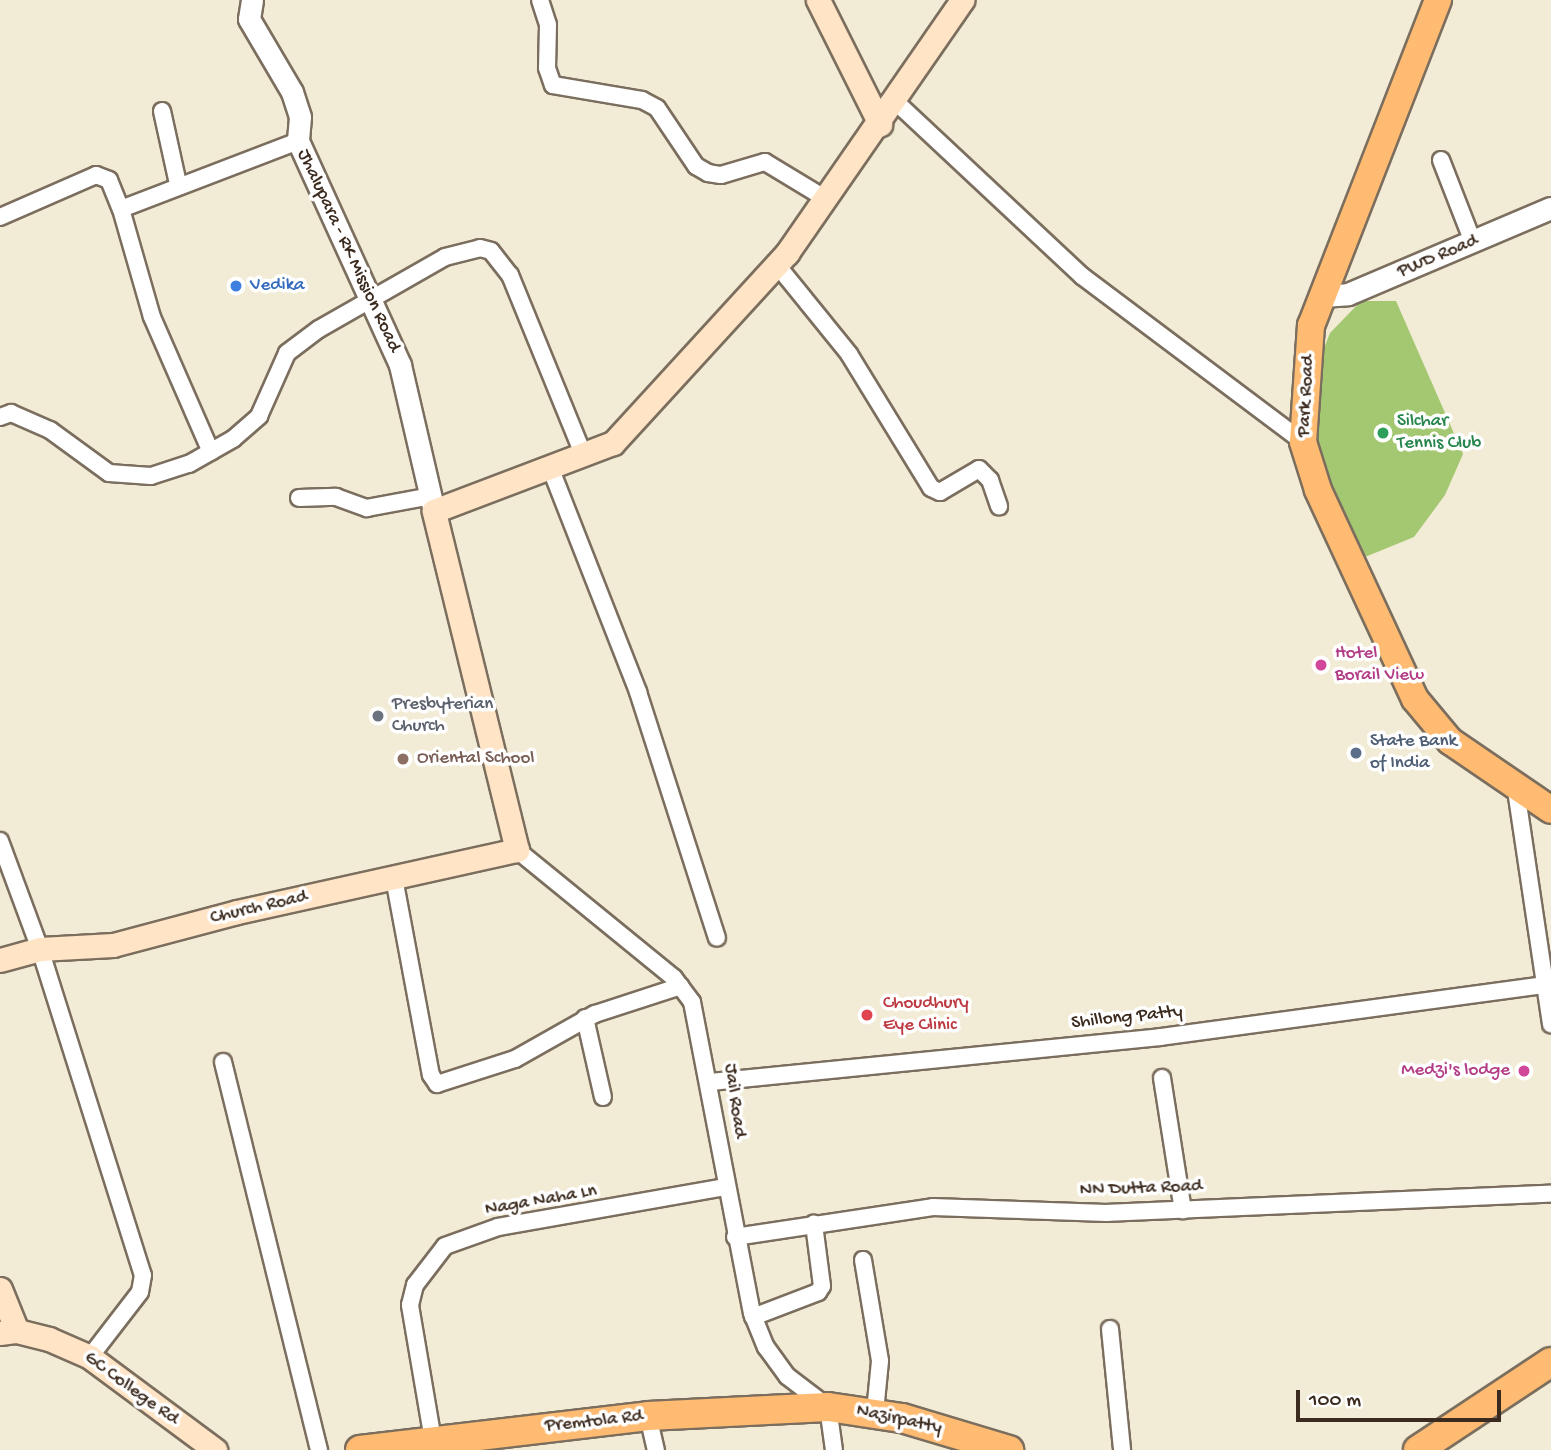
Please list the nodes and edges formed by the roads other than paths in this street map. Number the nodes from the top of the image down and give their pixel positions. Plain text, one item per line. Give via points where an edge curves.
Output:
1 (252, 0) edge
2 (540, 0) edge
3 (818, 0) edge
4 (962, 0) edge
5 (1438, 0) edge
6 (895, 101) junction
7 (162, 111) dead end
8 (880, 124) junction
9 (298, 141) junction
10 (1441, 160) dead end
11 (178, 184) junction
12 (826, 199) junction
13 (1551, 208) edge
14 (121, 209) junction
15 (0, 217) edge
16 (1473, 242) junction
17 (777, 265) junction
18 (1322, 296) junction
19 (372, 299) junction
20 (0, 417) edge
21 (1303, 442) junction
22 (211, 452) junction
23 (583, 454) junction
24 (550, 467) junction
25 (299, 498) dead end
26 (433, 503) junction
27 (999, 506) dead end
28 (1516, 790) junction
29 (1551, 810) edge
30 (0, 841) edge
31 (517, 850) junction
32 (394, 878) junction
33 (717, 938) dead end
34 (40, 949) junction
35 (0, 960) edge
36 (1547, 985) junction
37 (681, 986) junction
38 (585, 1018) junction
39 (1551, 1024) edge
40 (223, 1062) dead end
41 (1162, 1078) dead end
42 (711, 1082) junction
43 (603, 1097) dead end
44 (725, 1187) junction
45 (1551, 1194) edge
46 (1183, 1210) junction
47 (814, 1224) junction
48 (735, 1237) junction
49 (863, 1261) dead end
50 (0, 1289) edge
51 (753, 1317) junction
52 (1110, 1329) dead end
53 (8, 1332) edge
54 (90, 1357) junction
55 (1551, 1362) edge
56 (828, 1407) junction
57 (874, 1412) junction
58 (648, 1416) junction
59 (433, 1440) junction
60 (215, 1450) edge
61 (319, 1450) edge
62 (360, 1450) edge
63 (656, 1450) edge
64 (834, 1450) edge
65 (1009, 1450) edge
66 (1122, 1450) edge
67 (1418, 1450) edge

1 - 9 street, Jhalupara - RK Mission Road via 249,19 292,92 300,117
2 - 12 street via 548,25 547,68 553,85 642,100 657,108 696,166 708,173 765,162
3 - 8 main road
4 - 6 main road
5 - 18 main road, Park Road
6 - 8 main road
6 - 21 street via 1082,276
7 - 11 street
8 - 12 main road
9 - 11 street
9 - 19 street, Jhalupara - RK Mission Road
10 - 16 street
11 - 14 street
12 - 17 main road
13 - 16 street, PWD Road
14 - 15 street via 109,180 96,175
14 - 22 street via 152,317
16 - 18 street, PWD Road via 1348,294
17 - 23 main road via 613,443
17 - 27 street via 849,354 931,488 940,492 979,469 989,480
18 - 21 main road, Park Road via 1311,325
19 - 22 street via 287,353 259,416
19 - 23 street via 445,257 480,248 491,251 510,275
19 - 26 street, Jhalupara - RK Mission Road via 400,365
20 - 22 street via 11,413 50,430 109,473 151,476
21 - 28 main road, Park Road via 1318,490 1415,699 1450,741
23 - 24 main road
24 - 26 main road
24 - 33 street via 638,692
25 - 26 street via 336,497 367,508
26 - 31 main road
28 - 29 main road, Park Road
28 - 36 street
30 - 34 street
31 - 32 main road, Church Road
31 - 37 street, Jail Road
32 - 34 main road, Church Road via 113,945
32 - 38 street via 432,1081 438,1084 515,1059
34 - 35 main road, Church Road
34 - 54 street via 142,1275 140,1292
36 - 39 street
36 - 42 street, Shillong Patty via 1160,1037
37 - 38 street
37 - 42 street, Jail Road via 697,1013
38 - 43 street
40 - 61 street
41 - 46 street
42 - 44 street, Jail Road
44 - 48 street, Jail Road
44 - 59 street, Naga Naha Ln via 498,1227 445,1246 415,1284 410,1305
45 - 46 street, NN Dutta Road
46 - 47 street, NN Dutta Road via 1083,1213 941,1207
47 - 48 street, NN Dutta Road
47 - 51 street via 822,1286 818,1292
48 - 51 street, Jail Road
49 - 57 street via 880,1361
50 - 53 main road
51 - 56 street, Jail Road via 766,1347 787,1376
52 - 66 street
53 - 54 main road, GC College Rd via 66,1345
54 - 60 main road, GC College Rd
55 - 67 highway
56 - 57 highway, Nazirpatty
56 - 58 highway, Premtola Rd
56 - 64 street
57 - 65 highway, Nazirpatty
58 - 59 highway, Premtola Rd
58 - 63 street
59 - 62 highway, Premtola Rd

